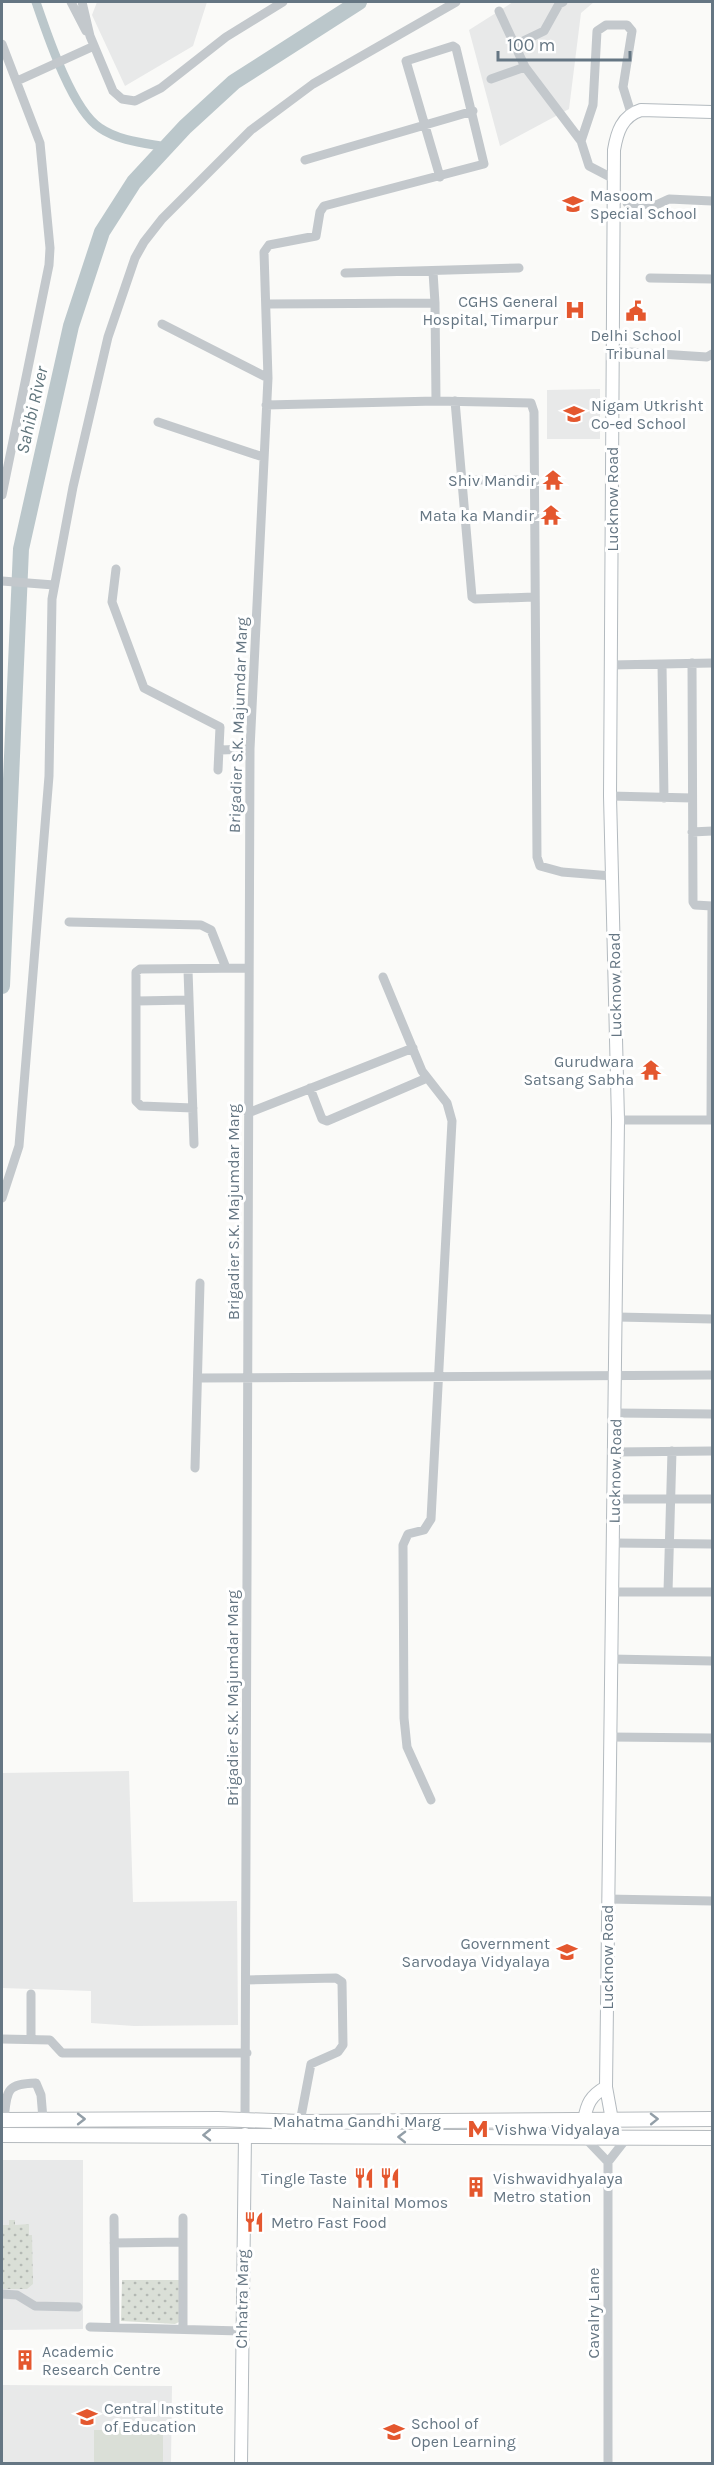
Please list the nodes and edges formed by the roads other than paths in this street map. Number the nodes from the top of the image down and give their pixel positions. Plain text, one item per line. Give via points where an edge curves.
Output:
1 (71, 2) edge
2 (82, 2) edge
3 (283, 2) edge
4 (456, 2) edge
5 (564, 2) edge
6 (499, 11) dead end
7 (90, 36) junction
8 (2, 44) edge
9 (514, 45) junction
10 (91, 47) junction
11 (525, 67) junction
12 (20, 79) junction
13 (491, 79) dead end
14 (472, 111) junction
15 (712, 112) edge
16 (632, 113) junction
17 (424, 125) junction
18 (581, 141) junction
19 (305, 160) dead end
20 (440, 177) junction
21 (614, 179) junction
22 (712, 201) edge
23 (627, 203) dead end
24 (519, 268) dead end
25 (433, 272) junction
26 (345, 273) dead end
27 (650, 278) dead end
28 (712, 279) edge
29 (435, 303) junction
30 (268, 304) junction
31 (162, 324) dead end
32 (613, 351) junction
33 (712, 354) edge
34 (268, 378) junction
35 (436, 401) junction
36 (455, 401) junction
37 (266, 405) junction
38 (158, 422) dead end
39 (263, 457) junction
40 (463, 480) junction
41 (533, 480) junction
42 (2, 495) edge
43 (116, 569) dead end
44 (2, 581) edge
45 (54, 585) junction
46 (534, 597) junction
47 (692, 663) junction
48 (712, 663) edge
49 (662, 664) junction
50 (611, 665) junction
51 (250, 749) junction
52 (220, 750) junction
53 (218, 770) dead end
54 (610, 796) junction
55 (664, 798) junction
56 (692, 798) junction
57 (712, 831) edge
58 (692, 832) junction
59 (612, 876) junction
60 (712, 906) edge
61 (69, 922) dead end
62 (226, 968) junction
63 (249, 968) junction
64 (188, 970) junction
65 (383, 977) dead end
66 (189, 1000) junction
67 (137, 1001) junction
68 (413, 1048) junction
69 (427, 1078) junction
70 (310, 1088) junction
71 (193, 1108) junction
72 (248, 1113) junction
73 (618, 1120) junction
74 (712, 1120) edge
75 (194, 1144) dead end
76 (2, 1198) edge
77 (200, 1283) dead end
78 (617, 1317) junction
79 (712, 1319) edge
80 (616, 1375) junction
81 (712, 1375) edge
82 (198, 1378) junction
83 (440, 1378) junction
84 (248, 1379) junction
85 (616, 1413) junction
86 (712, 1414) edge
87 (672, 1451) junction
88 (712, 1451) edge
89 (615, 1452) junction
90 (195, 1468) dead end
91 (614, 1499) junction
92 (672, 1499) junction
93 (712, 1500) edge
94 (614, 1543) junction
95 (669, 1543) junction
96 (712, 1544) edge
97 (613, 1592) junction
98 (668, 1592) junction
99 (712, 1592) edge
100 (612, 1659) junction
101 (712, 1661) edge
102 (610, 1737) junction
103 (712, 1738) edge
104 (431, 1800) dead end
105 (607, 1899) junction
106 (712, 1901) edge
107 (247, 1980) junction
108 (31, 1994) dead end
109 (2, 2038) edge
110 (31, 2039) junction
111 (247, 2053) junction
112 (606, 2088) junction
113 (245, 2119) junction
114 (712, 2119) edge
115 (3, 2120) edge
116 (43, 2120) junction
117 (584, 2120) junction
118 (612, 2120) junction
119 (434, 2121) junction
120 (300, 2122) junction
121 (245, 2134) junction
122 (2, 2135) edge
123 (434, 2138) junction
124 (712, 2138) edge
125 (586, 2139) junction
126 (626, 2139) junction
127 (608, 2162) junction
128 (114, 2218) dead end
129 (183, 2218) dead end
130 (183, 2242) junction
131 (114, 2243) junction
132 (2, 2294) edge
133 (78, 2307) dead end
134 (90, 2327) dead end
135 (115, 2327) junction
136 (183, 2328) junction
137 (241, 2331) junction
138 (241, 2463) edge
139 (608, 2463) edge

1 - 7 street
2 - 7 street
3 - 10 street via 226,37 162,88 135,101 122,99 113,92
4 - 45 street via 313,84 251,130 144,242 108,337
5 - 9 street via 544,31
6 - 9 street
7 - 10 street
8 - 12 street
9 - 11 street
10 - 12 street
11 - 13 street
11 - 18 street
12 - 42 street via 40,144 50,248
14 - 17 street
14 - 17 street via 456,48 448,45 406,61
14 - 20 street via 484,164
15 - 16 street
16 - 18 street via 623,87 632,31 627,25 606,25 597,31 593,105
16 - 21 street, Lucknow Road via 616,139
17 - 19 street
17 - 20 street
18 - 21 street via 589,166
20 - 30 street, Brigadier S.K. Majumdar Marg via 324,206 316,236 269,244 264,252
21 - 32 street, Lucknow Road
22 - 23 street via 669,199 656,205
24 - 25 street
25 - 26 street
25 - 29 street
27 - 28 street
29 - 30 street
29 - 35 street
30 - 34 street, Brigadier S.K. Majumdar Marg
31 - 34 street
32 - 33 street via 707,357
32 - 50 street, Lucknow Road
34 - 37 street, Brigadier S.K. Majumdar Marg
35 - 36 street
35 - 37 street
36 - 40 street
36 - 41 street via 531,403
37 - 39 street, Brigadier S.K. Majumdar Marg
38 - 39 street
39 - 51 street, Brigadier S.K. Majumdar Marg
40 - 41 street
40 - 46 street via 472,597
41 - 46 street
43 - 52 street via 112,602 144,688 220,727
44 - 45 street
45 - 76 street via 49,776 19,1146
46 - 59 street via 537,857 540,866 561,873
47 - 48 street
47 - 49 street
47 - 56 street
49 - 50 street
49 - 55 street
50 - 54 street, Lucknow Road
51 - 52 street
51 - 63 street, Brigadier S.K. Majumdar Marg
52 - 53 street
54 - 55 street
54 - 59 street, Lucknow Road
55 - 56 street
56 - 58 street
57 - 58 street
58 - 60 street via 693,902
59 - 73 street, Lucknow Road
60 - 74 street
61 - 62 street via 201,925 211,930
62 - 63 street
62 - 64 street
63 - 72 street, Brigadier S.K. Majumdar Marg
64 - 66 street
64 - 67 street via 140,969 135,975
65 - 68 street
66 - 67 street
66 - 71 street
67 - 71 street via 136,1101 141,1106
68 - 69 street
68 - 70 street
69 - 70 street via 327,1121 322,1119
69 - 83 street via 447,1103 452,1121
70 - 72 street
71 - 75 street
72 - 84 street, Brigadier S.K. Majumdar Marg
73 - 74 street
73 - 78 street, Lucknow Road
77 - 82 street
78 - 79 street
78 - 80 street, Lucknow Road
80 - 81 street
80 - 83 street
80 - 85 street, Lucknow Road
82 - 84 street
82 - 90 street
83 - 84 street
83 - 104 street via 431,1519 424,1530 408,1534 403,1545 407,1748
84 - 107 street, Brigadier S.K. Majumdar Marg
85 - 86 street
85 - 89 street, Lucknow Road
87 - 88 street
87 - 89 street
87 - 92 street
89 - 91 street, Lucknow Road
91 - 92 street
91 - 94 street, Lucknow Road
92 - 93 street
92 - 95 street
94 - 95 street
94 - 97 street, Lucknow Road
95 - 96 street
95 - 98 street
97 - 98 street
97 - 100 street, Lucknow Road
98 - 99 street
100 - 101 street
100 - 102 street, Lucknow Road
102 - 103 street
102 - 105 street, Lucknow Road
105 - 106 street
105 - 112 street, Lucknow Road
107 - 111 street, Brigadier S.K. Majumdar Marg
107 - 120 street via 336,1978 342,1982 344,2042 338,2052 311,2064
108 - 110 street
109 - 110 street
110 - 111 street via 52,2040 62,2053
111 - 113 street, Brigadier S.K. Majumdar Marg
112 - 117 street via 594,2094 586,2105
112 - 118 street, Lucknow Road
116 -> 113 main road, Mahatma Gandhi Marg
113 - 120 main road, Mahatma Gandhi Marg
118 -> 114 main road, Mahatma Gandhi Marg
115 - 116 main road, Mahatma Gandhi Marg
115 - 116 street via 10,2088 36,2083
117 - 118 main road, Mahatma Gandhi Marg
117 - 119 main road, Mahatma Gandhi Marg
119 - 120 main road, Mahatma Gandhi Marg
119 - 123 main road
121 -> 122 main road, Mahatma Gandhi Marg
123 -> 121 main road, Mahatma Gandhi Marg
121 - 137 street, Chhatra Marg
123 - 125 main road, Mahatma Gandhi Marg
124 - 126 main road, Mahatma Gandhi Marg
125 - 126 main road, Mahatma Gandhi Marg
125 - 127 street
126 - 127 street
127 - 139 street, Cavalry Lane
128 - 131 street
129 - 130 street
130 - 131 street
130 - 136 street
131 - 135 street
132 - 133 street via 17,2295 34,2306
134 - 135 street
135 - 136 street
136 - 137 street
137 - 138 street, Chhatra Marg

